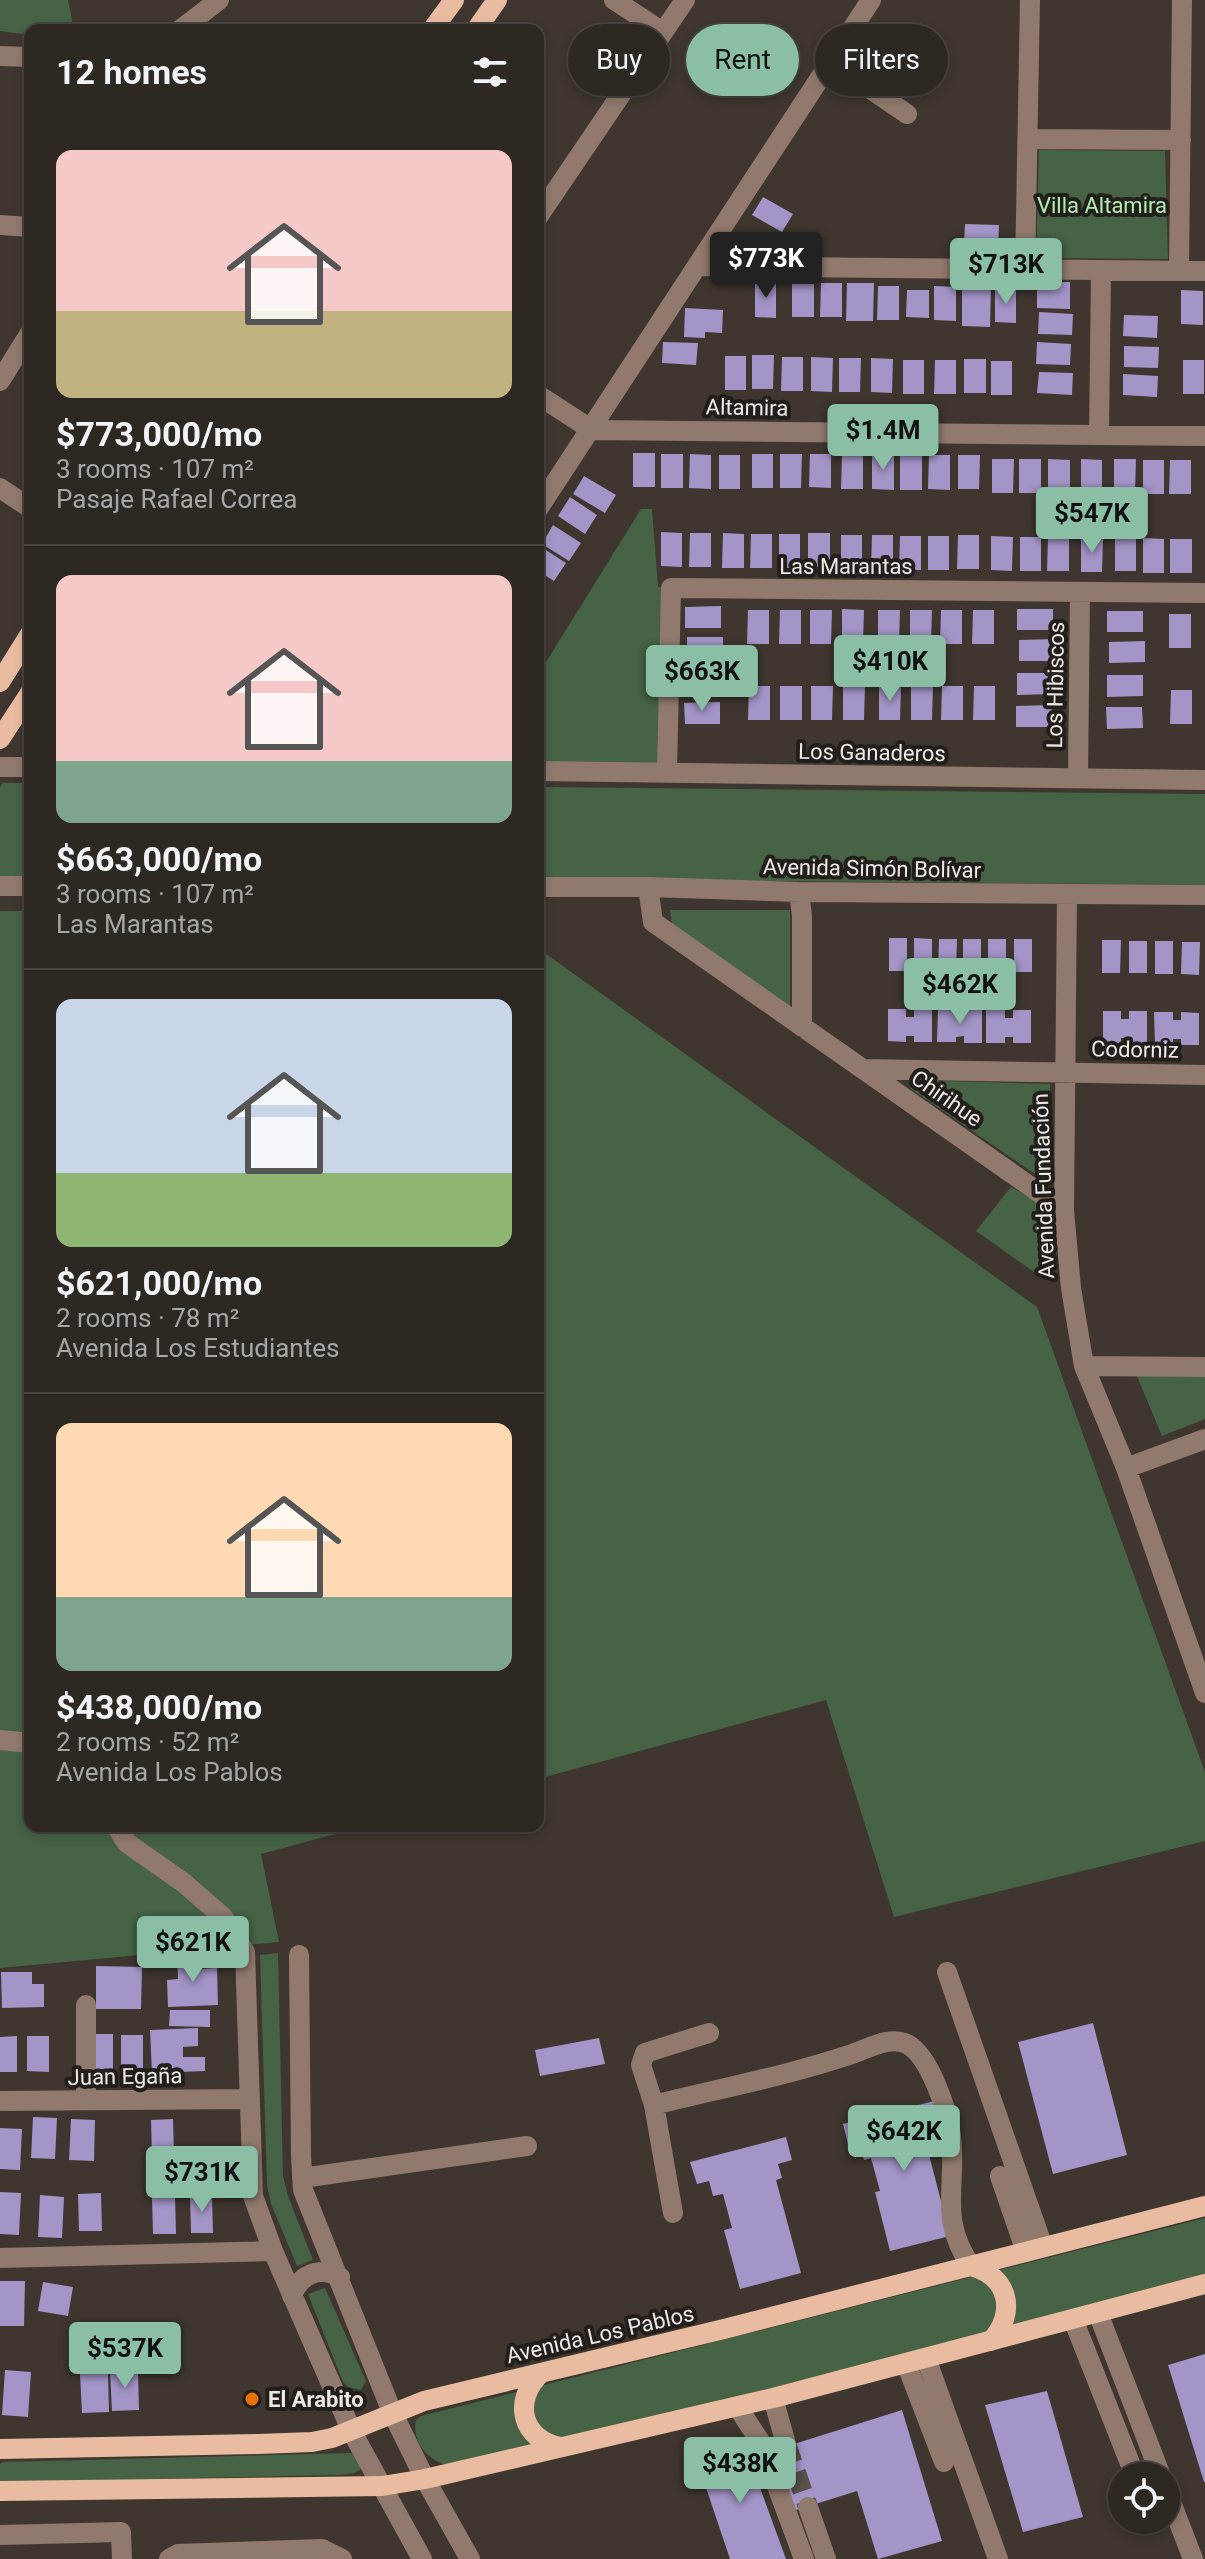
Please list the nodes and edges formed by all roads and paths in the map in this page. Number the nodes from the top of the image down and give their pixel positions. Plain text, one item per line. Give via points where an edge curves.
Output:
1 (219, 0) edge
2 (454, 0) edge
3 (497, 0) edge
4 (614, 0) edge
5 (685, 0) edge
6 (871, 0) edge
7 (1030, 0) edge
8 (1182, 0) edge
9 (192, 24) edge
10 (436, 24) edge
11 (480, 24) edge
12 (651, 24) edge
13 (668, 24) edge
14 (856, 24) edge
15 (0, 56) edge
16 (24, 57) edge
17 (815, 87) edge
18 (620, 96) edge
19 (881, 96) edge
20 (907, 114) dead end
21 (1028, 139) junction
22 (1181, 140) junction
23 (544, 208) edge
24 (0, 225) edge
25 (24, 227) edge
26 (698, 266) junction
27 (1025, 269) junction
28 (1101, 270) junction
29 (1179, 271) junction
30 (1205, 271) edge
31 (24, 343) edge
32 (0, 381) edge
33 (544, 399) edge
34 (592, 430) junction
35 (1099, 435) junction
36 (1205, 436) edge
37 (0, 488) edge
38 (544, 500) edge
39 (24, 504) edge
40 (1080, 592) junction
41 (1205, 593) edge
42 (24, 644) edge
43 (0, 682) edge
44 (24, 702) edge
45 (0, 739) edge
46 (0, 767) edge
47 (24, 767) edge
48 (544, 771) edge
49 (667, 773) junction
50 (1078, 779) junction
51 (1205, 780) edge
52 (0, 886) edge
53 (24, 886) edge
54 (544, 887) edge
55 (648, 887) junction
56 (799, 892) junction
57 (1067, 894) junction
58 (1205, 895) edge
59 (802, 1027) junction
60 (864, 1069) junction
61 (1064, 1072) junction
62 (1205, 1075) edge
63 (1064, 1210) junction
64 (1084, 1366) junction
65 (1205, 1367) edge
66 (1205, 1439) edge
67 (1126, 1468) junction
68 (1205, 1693) edge
69 (0, 1740) edge
70 (24, 1742) edge
71 (120, 1832) edge
72 (299, 1955) dead end
73 (947, 1972) dead end
74 (86, 2005) dead end
75 (709, 2033) dead end
76 (250, 2099) junction
77 (0, 2101) edge
78 (86, 2101) junction
79 (654, 2105) junction
80 (527, 2146) dead end
81 (1000, 2176) dead end
82 (302, 2178) junction
83 (1205, 2206) edge
84 (673, 2213) dead end
85 (1034, 2249) junction
86 (273, 2251) junction
87 (0, 2258) edge
88 (971, 2266) junction
89 (340, 2277) junction
90 (1205, 2284) edge
91 (292, 2296) junction
92 (1098, 2313) junction
93 (1073, 2319) junction
94 (991, 2341) junction
95 (926, 2358) junction
96 (906, 2363) junction
97 (541, 2373) junction
98 (773, 2398) junction
99 (737, 2406) junction
100 (392, 2412) junction
101 (352, 2432) junction
102 (786, 2444) tunnel mouth
103 (562, 2447) junction
104 (0, 2449) edge
105 (944, 2462) dead end
106 (1129, 2462) edge
107 (1156, 2462) edge
108 (425, 2479) junction
109 (382, 2486) junction
110 (0, 2491) edge
111 (808, 2507) tunnel mouth
112 (1180, 2525) edge
113 (0, 2535) edge
114 (122, 2559) edge
115 (169, 2559) edge
116 (342, 2559) edge
117 (422, 2559) edge
118 (470, 2559) edge
119 (804, 2559) edge
120 (826, 2559) edge
121 (998, 2559) edge
122 (1193, 2559) edge

1 - 9 street
2 - 10 main road
3 - 11 main road
4 - 12 street
5 - 13 street
6 - 14 street
7 - 21 street
8 - 22 street
15 - 16 street
17 - 26 street
18 - 23 street
19 - 20 street
21 - 22 street
21 - 27 street
22 - 29 street
24 - 25 street
26 - 27 street
26 - 34 street
27 - 28 street
28 - 29 street
28 - 35 street
29 - 30 street
31 - 32 street
33 - 34 street
34 - 35 street, Altamira
34 - 38 street
35 - 36 street, Altamira
37 - 39 street
40 - 41 street, Las Marantas
40 - 49 street, Las Marantas via 671,588
40 - 50 street, Los Hibiscos
42 - 43 main road
44 - 45 main road
46 - 47 street
48 - 49 street, Los Ganaderos
49 - 50 street, Los Ganaderos
50 - 51 street, Los Ganaderos
52 - 53 street
54 - 55 street, Avenida Simón Bolívar
55 - 56 street, Avenida Simón Bolívar
55 - 59 street, Chirihue via 653,922
56 - 57 street, Avenida Simón Bolívar
56 - 59 street
57 - 58 street, Avenida Simón Bolívar
57 - 61 street, Avenida Fundación
59 - 60 street, Chirihue
60 - 61 street, Codorniz
60 - 63 street, Chirihue
61 - 62 street, Codorniz
61 - 63 street, Avenida Fundación
63 - 64 street, Avenida Fundación
64 - 65 street
64 - 67 street, Avenida Fundación
66 - 67 street
67 - 68 street, Avenida Fundación
69 - 70 street
71 - 76 street via 223,1917 245,1952
72 - 82 street
73 - 85 street
74 - 78 street
75 - 79 street via 645,2053 641,2065
76 - 78 street, Juan Egaña
76 - 86 street via 253,2196
77 - 78 street, Juan Egaña
79 - 84 street
79 - 88 street via 885,2042 906,2043 919,2054 938,2089 951,2135 950,2216
80 - 82 street
81 - 85 street
82 - 89 street
83 - 85 main road, Avenida Los Pablos
85 - 88 main road, Avenida Los Pablos
86 - 87 street
86 - 91 street
88 - 94 main road via 989,2273 1005,2298 1006,2317
88 - 97 main road, Avenida Los Pablos
89 - 91 street via 324,2271 309,2274
89 - 100 street
90 - 92 main road
91 - 101 street
92 - 93 main road
92 - 107 street
93 - 94 main road
93 - 106 street
94 - 95 main road
95 - 96 main road
95 - 121 street
96 - 98 main road
96 - 105 street
97 - 100 main road, Avenida Los Pablos
97 - 103 main road via 525,2397 525,2417 535,2435
98 - 99 main road
98 - 102 street
99 - 103 main road
99 - 119 street via 761,2443
100 - 101 main road, Avenida Los Pablos
100 - 108 street
101 - 104 main road, Avenida Los Pablos via 312,2442
101 - 109 street
103 - 108 main road
108 - 109 main road
108 - 118 street
109 - 110 main road
109 - 117 street
111 - 120 street
112 - 122 street
113 - 114 street via 121,2532
115 - 116 street via 178,2554 322,2549

